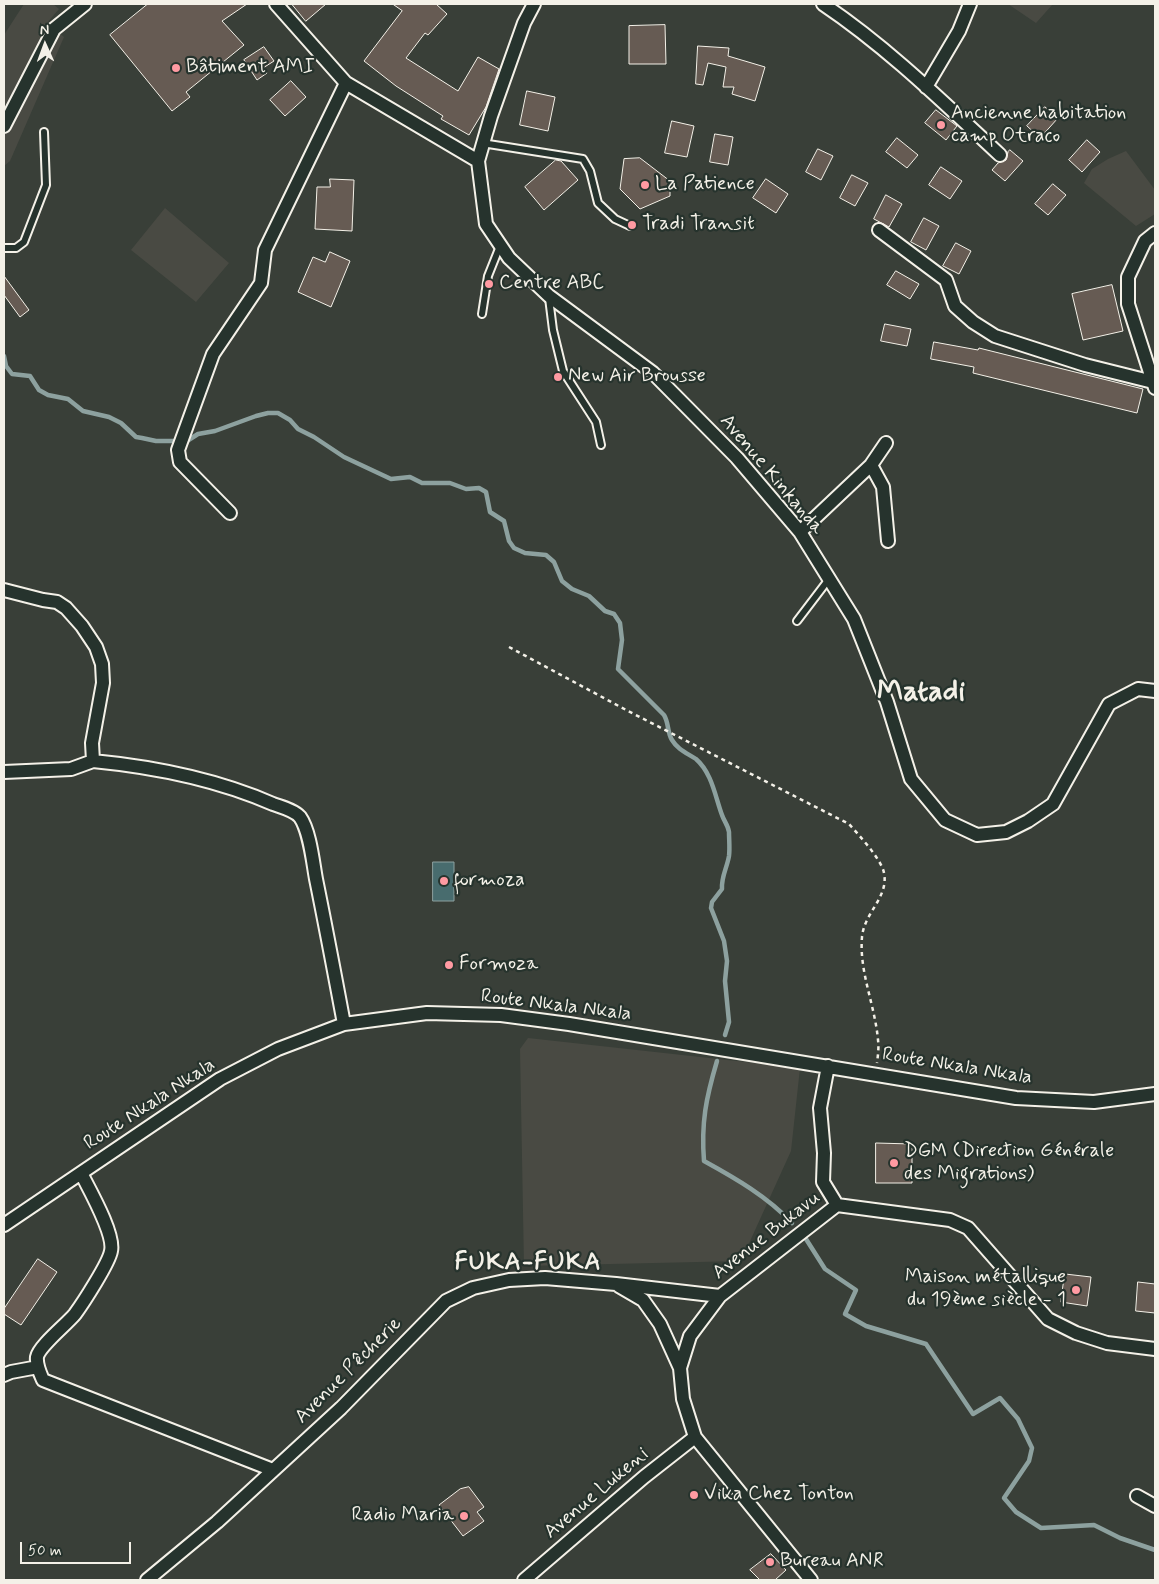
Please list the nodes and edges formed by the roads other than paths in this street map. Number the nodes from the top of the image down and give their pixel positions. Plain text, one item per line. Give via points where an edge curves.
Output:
1 (85, 4) edge
2 (276, 4) edge
3 (534, 4) edge
4 (822, 4) edge
5 (970, 4) edge
6 (346, 83) junction
7 (926, 87) junction
8 (4, 126) edge
9 (44, 132) dead end
10 (482, 143) junction
11 (1000, 155) dead end
12 (478, 161) junction
13 (630, 226) dead end
14 (879, 230) dead end
15 (1155, 233) edge
16 (500, 245) junction
17 (4, 248) edge
18 (548, 296) junction
19 (482, 314) dead end
20 (1154, 385) edge
21 (886, 443) dead end
22 (601, 445) dead end
23 (872, 465) junction
24 (230, 513) dead end
25 (800, 532) junction
26 (888, 541) dead end
27 (829, 579) junction
28 (4, 590) edge
29 (797, 621) dead end
30 (1155, 691) edge
31 (94, 761) junction
32 (4, 772) edge
33 (344, 1024) junction
34 (828, 1066) junction
35 (1155, 1094) edge
36 (81, 1173) junction
37 (837, 1205) junction
38 (4, 1225) edge
39 (616, 1284) junction
40 (720, 1296) junction
41 (1155, 1348) edge
42 (38, 1367) junction
43 (680, 1368) junction
44 (4, 1375) edge
45 (695, 1437) junction
46 (273, 1470) junction
47 (1137, 1496) dead end
48 (1155, 1506) edge
49 (526, 1579) edge
50 (147, 1580) edge
51 (811, 1580) edge

1 - 8 street via 54,29
2 - 6 street
3 - 10 street, Avenue Kinkanda via 524,23
4 - 7 street via 850,22
5 - 7 street via 959,31
6 - 12 street
6 - 24 street via 265,250 261,283 213,354 178,450 180,462
7 - 11 street
9 - 17 lane via 46,185 24,242 16,248
10 - 12 street, Avenue Kinkanda
10 - 13 lane via 583,159 590,171 598,203 615,220
12 - 16 street, Avenue Kinkanda via 486,224
14 - 20 street via 946,280 955,306 995,336
15 - 20 street via 1145,241 1128,277 1128,304
16 - 18 street, Avenue Kinkanda
16 - 19 lane via 488,276
18 - 22 lane via 563,371 596,422
18 - 25 street, Avenue Kinkanda via 653,373 737,458
21 - 23 street
23 - 25 street
23 - 26 street via 883,487
25 - 27 street, Avenue Kinkanda
27 - 29 lane
27 - 30 street, Avenue Kinkanda via 858,628 887,702 911,779 945,820 977,835 1006,832 1053,804 1109,704 1138,689
28 - 31 street via 57,602 82,626 96,647 102,664 103,683 92,743
31 - 32 street via 71,769
31 - 33 street via 207,780 258,797 300,817 306,830
33 - 34 street, Route Nkala Nkala via 426,1013 501,1015
33 - 36 street, Route Nkala Nkala via 278,1049 220,1079
34 - 35 street, Route Nkala Nkala via 1016,1098 1094,1102
34 - 37 street via 820,1108 823,1182
36 - 38 street, Route Nkala Nkala
36 - 42 street via 107,1225 112,1250 75,1314 37,1356
37 - 40 street, Avenue Bukavu
37 - 41 street, Avenue Bukavu via 950,1220 968,1228 1048,1319 1107,1343
39 - 40 street, Avenue Pêcherie
39 - 43 street via 643,1300 660,1324
39 - 46 street, Avenue Pêcherie via 545,1278 509,1280 473,1288 446,1301 341,1408
40 - 43 street, Avenue Bukavu via 690,1336
42 - 44 street
42 - 46 street via 43,1380
43 - 45 street, Avenue Bukavu via 683,1399
45 - 49 street, Avenue Lukeni
45 - 51 street, Avenue Bukavu
46 - 50 street, Avenue Pêcherie via 218,1522
47 - 48 street

